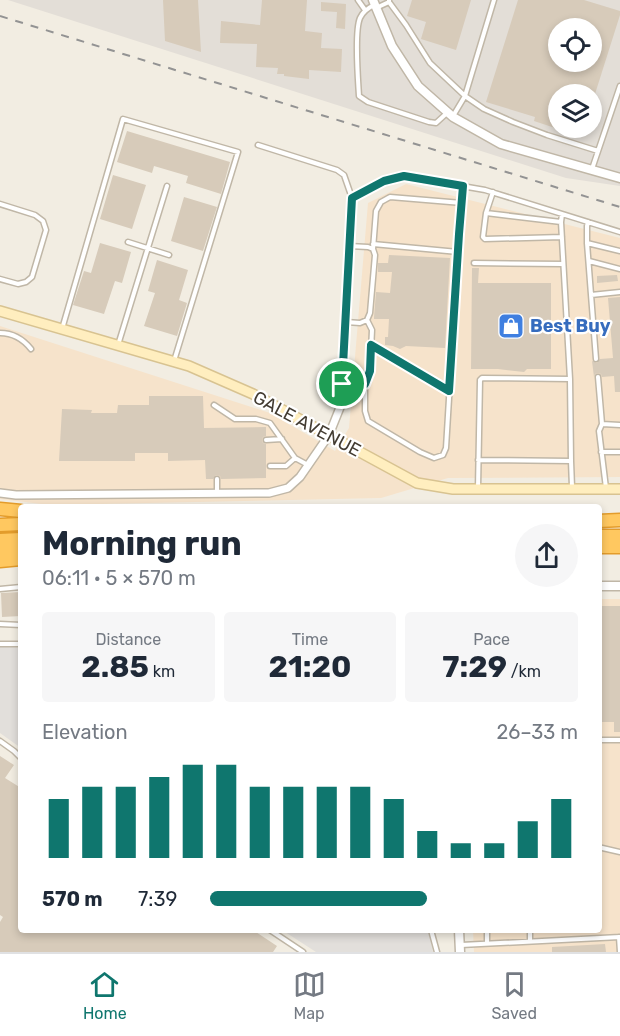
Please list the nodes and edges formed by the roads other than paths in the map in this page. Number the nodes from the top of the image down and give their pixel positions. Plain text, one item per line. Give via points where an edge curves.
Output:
1 (358, 0) edge
2 (494, 0) edge
3 (389, 1) edge
4 (374, 4) edge
5 (365, 10) junction
6 (620, 86) edge
7 (465, 96) junction
8 (451, 114) junction
9 (258, 145) dead end
10 (598, 151) junction
11 (592, 170) junction
12 (620, 178) edge
13 (167, 186) dead end
14 (463, 186) junction
15 (493, 192) junction
16 (352, 198) junction
17 (462, 203) junction
18 (0, 204) edge
19 (486, 213) junction
20 (562, 214) junction
21 (561, 222) junction
22 (588, 222) junction
23 (620, 232) edge
24 (562, 237) junction
25 (128, 242) dead end
26 (587, 243) junction
27 (349, 246) junction
28 (373, 247) junction
29 (147, 248) junction
30 (620, 251) edge
31 (458, 252) junction
32 (169, 255) dead end
33 (589, 261) junction
34 (474, 263) dead end
35 (563, 264) junction
36 (620, 269) edge
37 (0, 279) edge
38 (620, 292) edge
39 (591, 295) junction
40 (0, 311) edge
41 (367, 320) junction
42 (345, 322) junction
43 (62, 329) junction
44 (0, 333) edge
45 (117, 345) junction
46 (371, 345) junction
47 (31, 349) dead end
48 (596, 359) dead end
49 (174, 362) junction
50 (598, 377) dead end
51 (570, 379) junction
52 (342, 384) junction
53 (365, 384) junction
54 (449, 391) junction
55 (214, 405) dead end
56 (602, 424) junction
57 (620, 424) edge
58 (329, 435) junction
59 (282, 439) junction
60 (266, 440) dead end
61 (601, 452) junction
62 (620, 453) edge
63 (295, 459) junction
64 (478, 460) junction
65 (571, 461) junction
66 (308, 465) junction
67 (270, 466) dead end
68 (217, 478) dead end
69 (478, 489) junction
70 (572, 489) junction
71 (606, 489) junction
72 (620, 489) edge
73 (0, 493) edge
74 (217, 493) junction
75 (0, 509) edge
76 (18, 511) edge
77 (602, 520) edge
78 (620, 520) edge
79 (18, 524) edge
80 (0, 525) edge
81 (602, 530) edge
82 (620, 530) edge
83 (0, 533) edge
84 (18, 533) edge
85 (602, 536) edge
86 (620, 536) edge
87 (18, 539) edge
88 (0, 540) edge
89 (602, 547) edge
90 (620, 547) edge
91 (0, 550) edge
92 (18, 551) edge
93 (18, 560) edge
94 (0, 561) edge
95 (602, 586) edge
96 (620, 586) edge
97 (18, 587) edge
98 (0, 589) edge
99 (0, 624) edge
100 (18, 625) edge
101 (0, 644) edge
102 (18, 645) edge
103 (602, 740) edge
104 (620, 740) edge
105 (0, 741) edge
106 (18, 755) edge
107 (602, 848) edge
108 (620, 852) edge
109 (274, 933) edge
110 (432, 933) edge
111 (459, 933) edge
112 (487, 933) edge
113 (530, 933) edge
114 (619, 937) edge
115 (530, 941) junction
116 (487, 943) junction
117 (460, 948) edge
118 (303, 952) edge
119 (437, 952) edge
120 (620, 952) edge

1 - 5 lane
2 - 7 lane
3 - 4 lane
3 - 7 lane via 430,63
4 - 5 lane
4 - 8 street via 392,46 418,86
5 - 8 lane via 357,27 359,96 429,122 436,123
6 - 10 lane
7 - 8 lane
7 - 10 lane via 503,117
8 - 11 street via 501,144
9 - 16 lane via 338,170
10 - 11 lane
11 - 12 street
13 - 29 lane
14 - 15 lane
14 - 16 lane via 404,176 384,181
14 - 17 lane
15 - 19 lane
15 - 20 lane
16 - 27 street
17 - 28 lane via 390,197 381,201 376,211
17 - 31 lane
18 - 37 lane via 35,215 46,230 33,277 18,284
19 - 21 lane
19 - 24 lane via 485,238
20 - 21 lane
20 - 22 lane
21 - 24 lane
22 - 23 lane
22 - 26 lane
24 - 35 lane
25 - 29 lane
26 - 30 lane
26 - 33 lane
27 - 28 lane
27 - 42 street
28 - 31 lane
28 - 41 lane
29 - 32 lane
29 - 45 lane
31 - 54 lane
33 - 36 lane
33 - 39 lane
34 - 35 lane
35 - 51 lane
38 - 39 lane
39 - 48 lane
40 - 43 main road, GALE AVENUE
41 - 42 lane
41 - 46 lane via 372,330
42 - 52 street
43 - 45 main road, GALE AVENUE
43 - 49 lane via 123,119 238,152
44 - 47 lane via 22,339
45 - 49 main road, GALE AVENUE
46 - 53 lane
46 - 54 lane
49 - 58 main road, GALE AVENUE via 253,394
50 - 56 lane
51 - 64 lane via 482,378
51 - 65 lane
52 - 53 lane
52 - 58 street via 341,405
53 - 54 lane via 368,421 434,458 443,455 446,448
55 - 59 lane via 234,419 270,423
56 - 57 lane
56 - 61 lane via 598,431
58 - 66 street
58 - 69 main road, GALE AVENUE via 417,483
59 - 60 lane
59 - 63 lane
61 - 62 lane
61 - 71 lane
63 - 66 lane
63 - 67 lane via 286,466
64 - 65 lane
64 - 69 lane
65 - 70 lane
66 - 74 street via 288,488 269,493
68 - 74 lane
69 - 70 main road, GALE AVENUE
70 - 71 main road, GALE AVENUE
71 - 72 main road, GALE AVENUE
73 - 74 street
75 - 76 highway
77 - 78 highway
79 - 80 highway
81 - 82 highway
83 - 84 highway
85 - 86 highway
87 - 88 highway
89 - 90 highway
91 - 92 highway
93 - 94 highway
95 - 96 street
97 - 98 lane
99 - 100 lane
101 - 102 lane
103 - 104 lane
105 - 106 lane
107 - 108 lane
109 - 118 lane
110 - 119 lane
111 - 117 street
112 - 116 lane
113 - 115 lane
114 - 115 lane
114 - 120 lane
115 - 116 lane
116 - 117 lane

